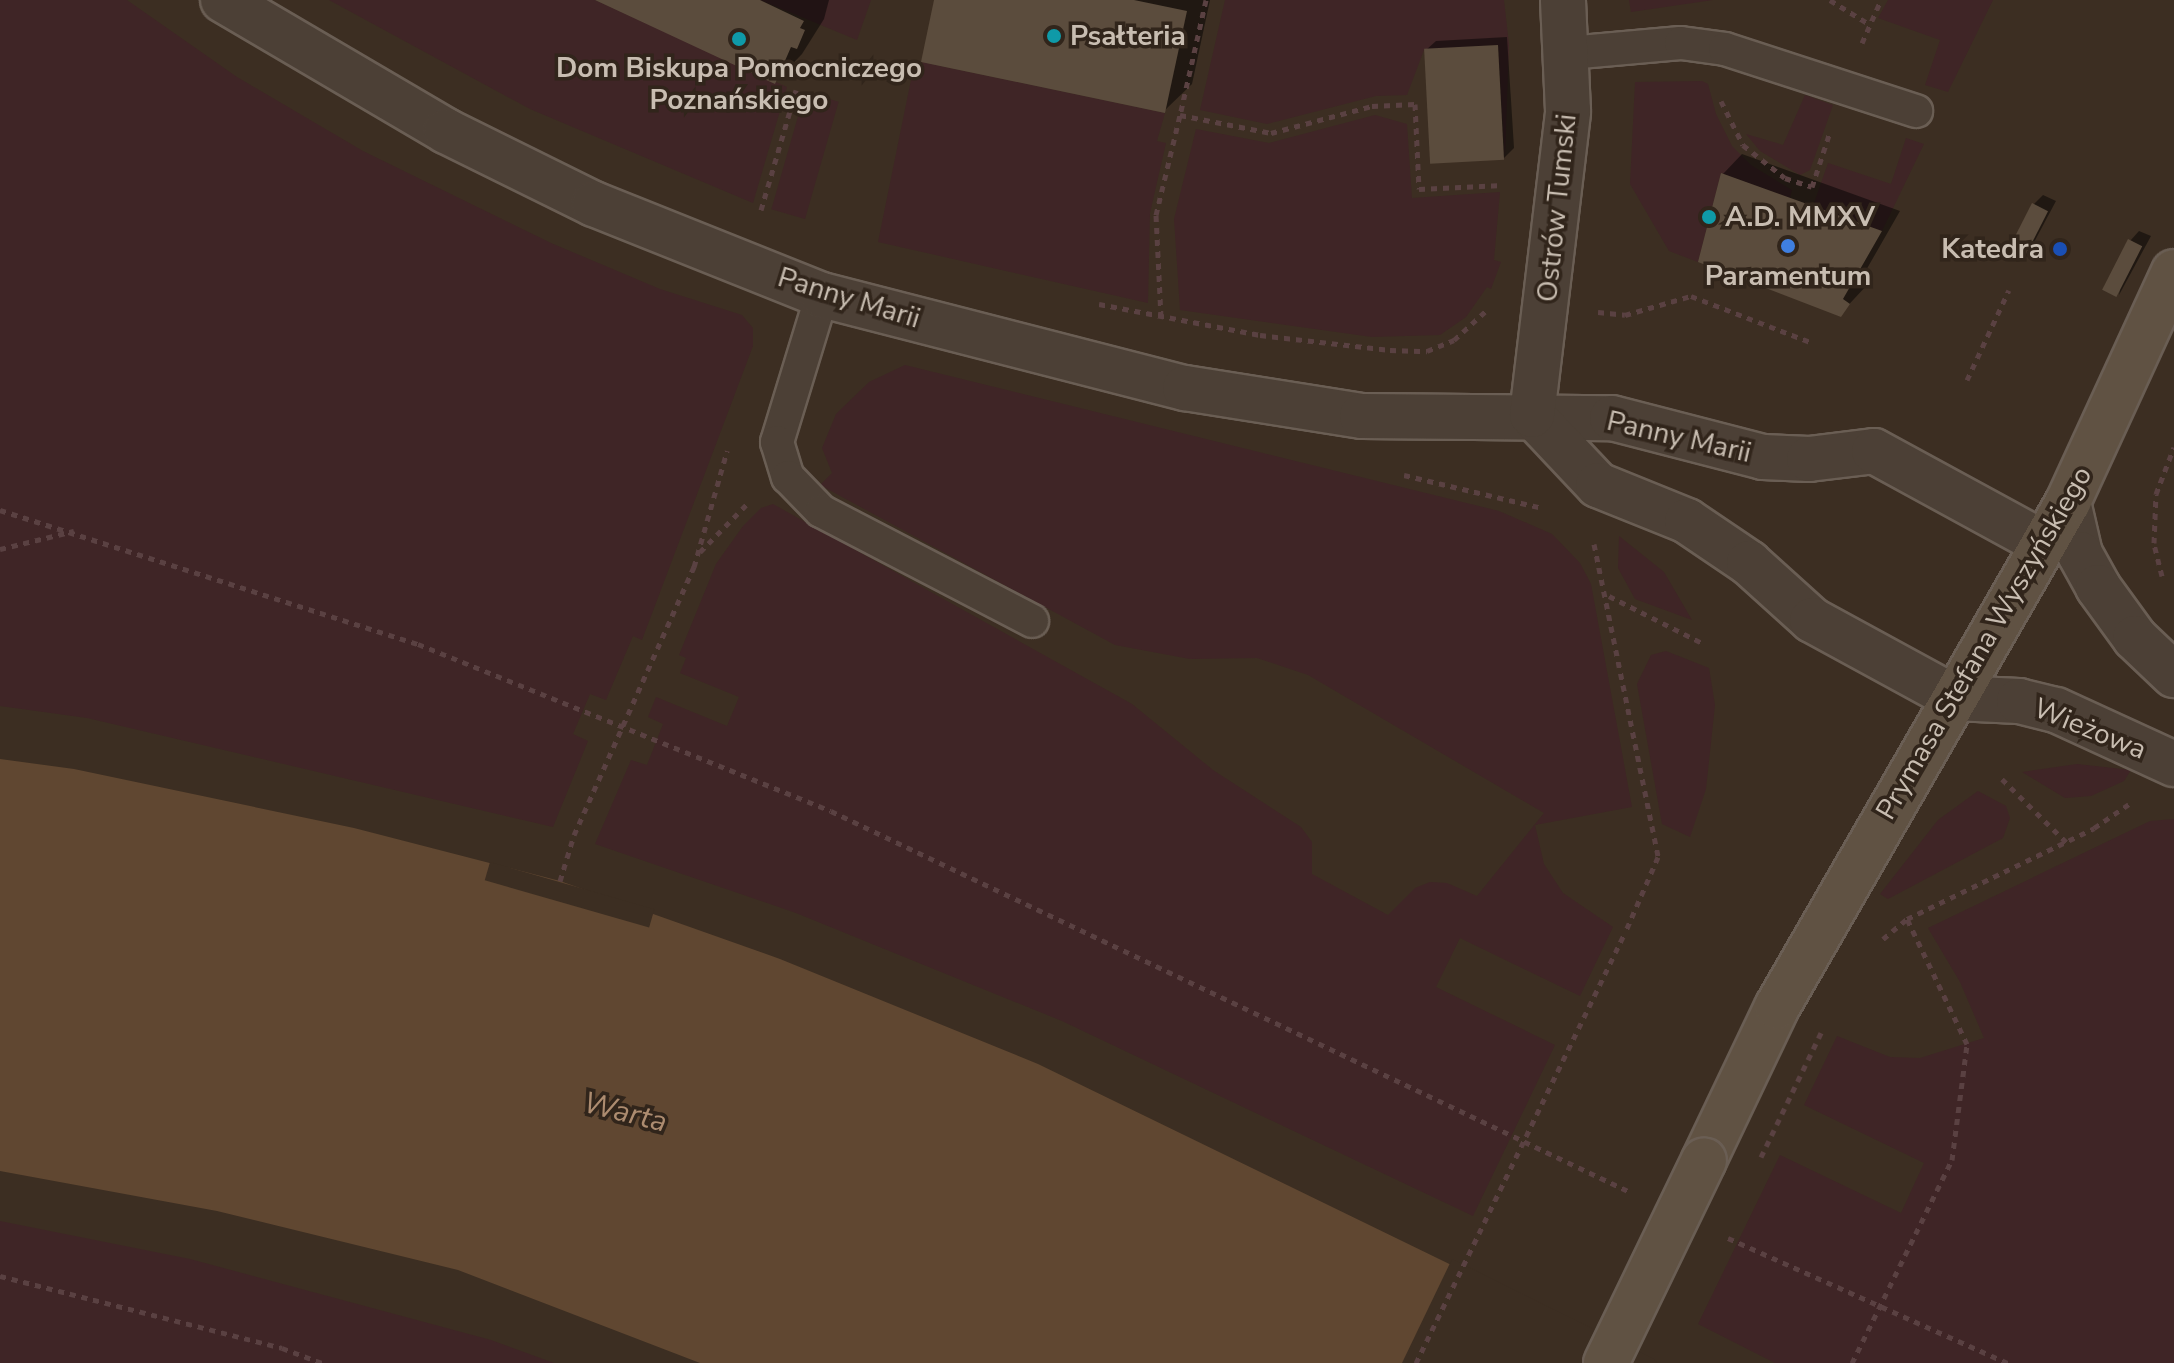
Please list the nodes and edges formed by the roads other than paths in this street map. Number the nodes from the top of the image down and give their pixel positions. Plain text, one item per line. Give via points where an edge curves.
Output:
1 (223, 0) edge
2 (1563, 0) edge
3 (1569, 53) junction
4 (1916, 111) dead end
5 (2174, 272) edge
6 (822, 295) junction
7 (1532, 415) junction
8 (2068, 502) junction
9 (2043, 543) junction
10 (1032, 621) dead end
11 (2174, 675) edge
12 (1955, 698) junction
13 (2174, 764) edge
14 (1606, 1363) edge

1 - 6 street, Panny Marii via 446,131 594,204
2 - 3 street, Ostrów Tumski
3 - 4 lane via 1681,43 1725,49
3 - 7 street, Ostrów Tumski via 1562,181
5 - 8 street, Prymasa Stefana Wyszyńskiego
6 - 7 street, Panny Marii via 1185,388 1362,416
6 - 10 lane via 777,442 788,477 830,516
7 - 9 street, Panny Marii via 1612,418 1763,457 1809,459 1874,451
7 - 12 street, Panny Marii via 1598,485 1687,521 1749,563 1812,620
8 - 9 street, Prymasa Stefana Wyszyńskiego
8 - 11 street via 2080,554 2098,587 2135,638
9 - 12 street, Prymasa Stefana Wyszyńskiego
12 - 13 street, Wieżowa via 2019,701 2056,710
12 - 14 street, Prymasa Stefana Wyszyńskiego, bridge via 1777,1007

